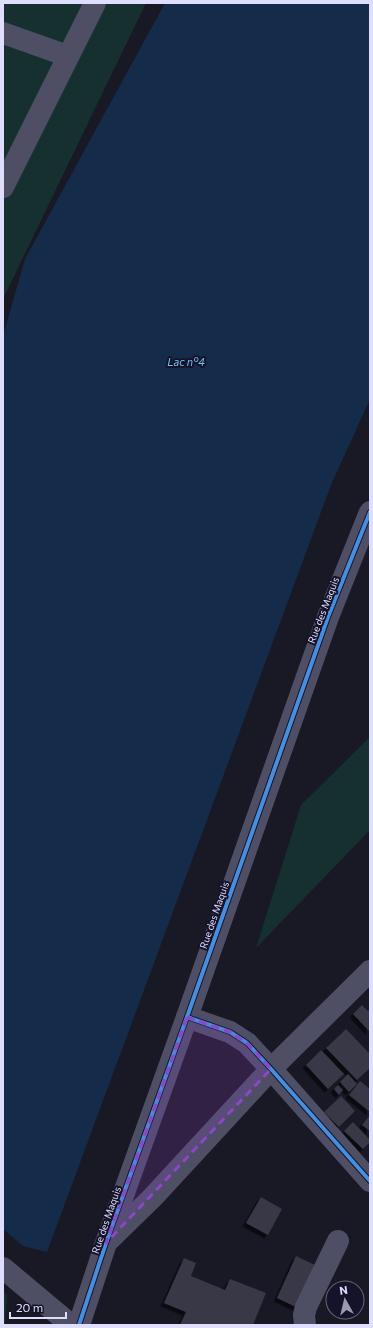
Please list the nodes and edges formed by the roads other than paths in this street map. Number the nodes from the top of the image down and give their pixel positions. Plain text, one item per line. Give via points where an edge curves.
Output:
1 (95, 3) edge
2 (3, 33) edge
3 (68, 56) junction
4 (3, 186) edge
5 (370, 512) edge
6 (370, 970) edge
7 (187, 1017) junction
8 (272, 1069) junction
9 (370, 1182) edge
10 (338, 1241) dead end
11 (106, 1243) junction
12 (3, 1268) edge
13 (71, 1325) edge
14 (79, 1325) edge
15 (305, 1325) edge

1 - 3 street
2 - 3 street
3 - 4 street
5 - 7 street, Rue des Maquis via 328,617
6 - 8 street
7 - 8 street via 230,1032 247,1043
7 - 11 street, Rue des Maquis
8 - 9 street
8 - 11 street via 154,1197
10 - 15 street via 306,1307
11 - 14 street, Rue des Maquis
12 - 13 street

